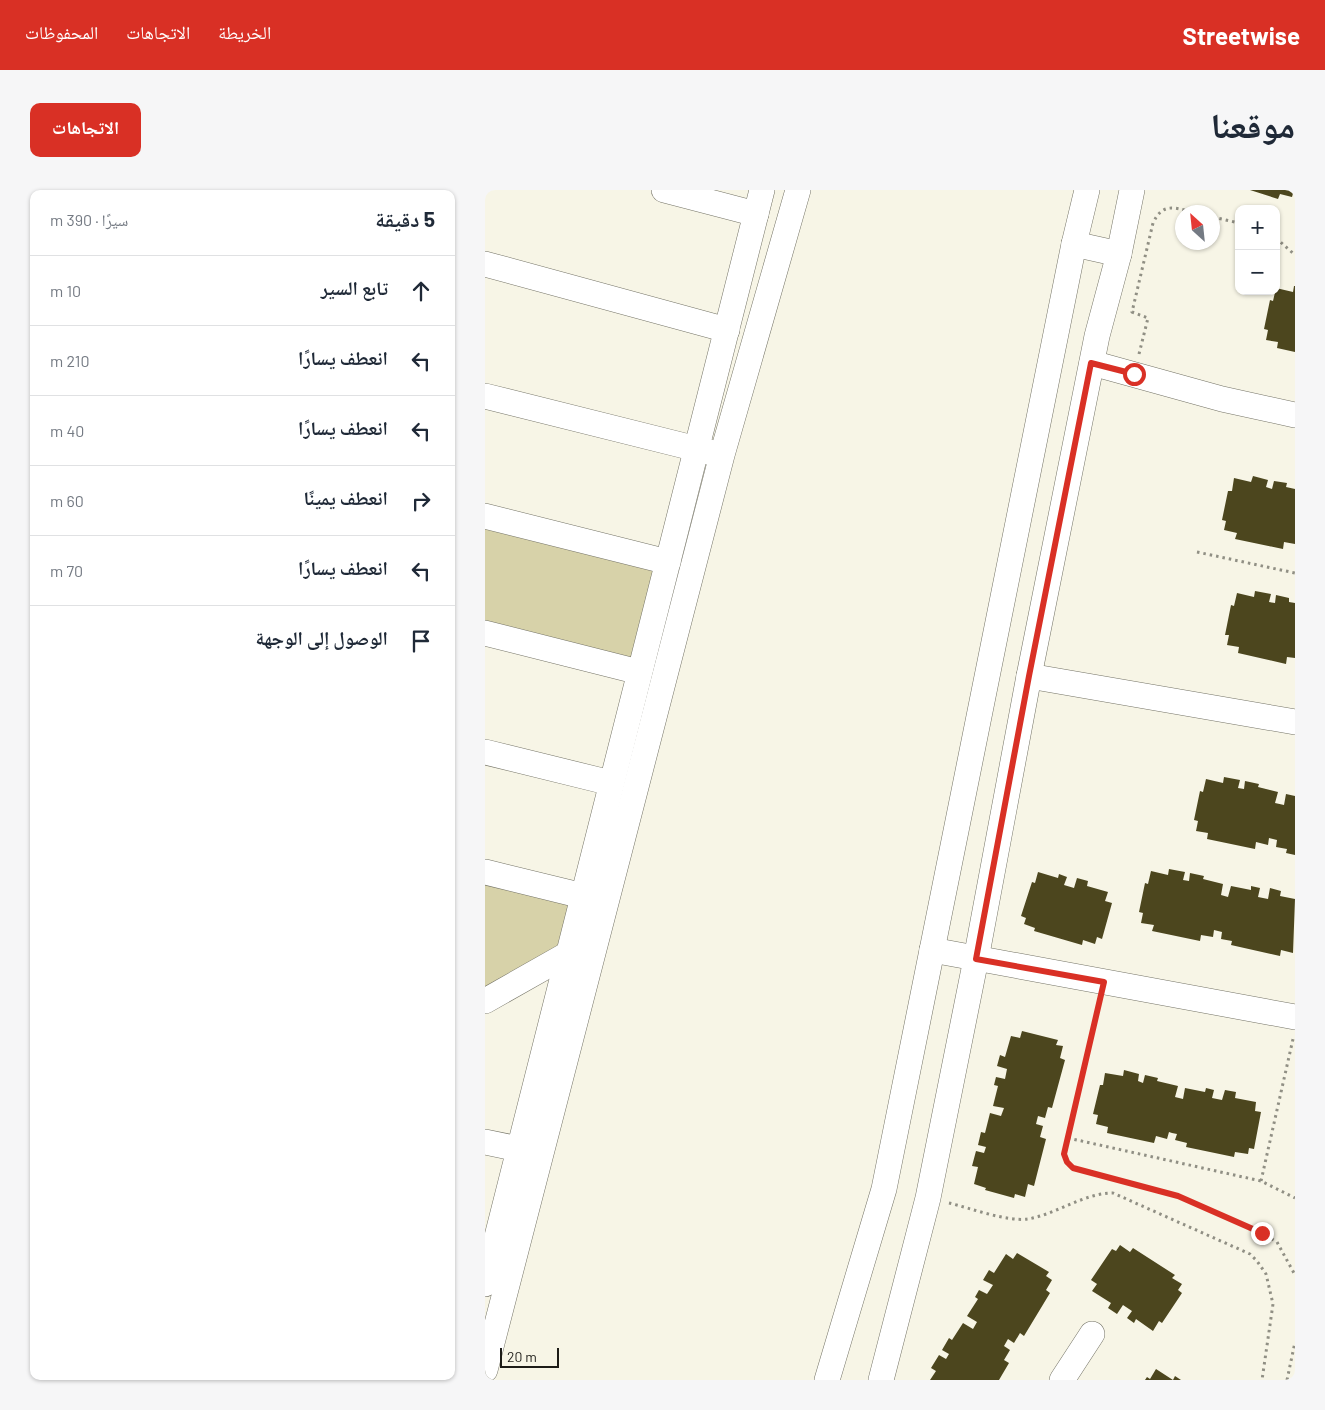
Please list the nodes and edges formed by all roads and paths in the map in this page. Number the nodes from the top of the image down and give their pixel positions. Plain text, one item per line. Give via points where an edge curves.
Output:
1 (664, 190) edge
2 (798, 190) edge
3 (1087, 190) edge
4 (1132, 190) edge
5 (759, 202) edge
6 (1175, 208) edge
7 (1220, 219) edge
8 (1235, 223) edge
9 (1280, 242) edge
10 (1073, 244) junction
11 (1119, 254) junction
12 (1295, 255) edge
13 (485, 264) edge
14 (727, 330) junction
15 (1091, 363) junction
16 (1134, 374) junction
17 (485, 396) edge
18 (1295, 415) edge
19 (697, 448) junction
20 (722, 455) junction
21 (485, 516) edge
22 (1197, 552) dead end
23 (668, 562) junction
24 (1295, 573) edge
25 (485, 633) edge
26 (639, 672) junction
27 (1029, 676) junction
28 (1295, 722) edge
29 (485, 752) edge
30 (611, 783) junction
31 (485, 872) edge
32 (583, 896) junction
33 (932, 950) junction
34 (568, 954) junction
35 (976, 959) junction
36 (1104, 982) junction
37 (485, 1001) edge
38 (1295, 1017) edge
39 (1295, 1031) edge
40 (1068, 1138) junction
41 (485, 1142) edge
42 (519, 1149) junction
43 (1261, 1181) junction
44 (928, 1198) junction
45 (1295, 1198) edge
46 (1295, 1275) edge
47 (485, 1284) edge
48 (1092, 1334) dead end
49 (1295, 1342) edge
50 (485, 1370) edge
51 (827, 1380) edge
52 (881, 1380) edge
53 (1062, 1380) edge
54 (1262, 1380) edge
55 (1287, 1380) edge

1 - 5 street
2 - 20 street
3 - 10 street
4 - 11 street
5 - 14 street
6 - 16 path via 1159,212 1153,223 1132,312 1149,318
7 - 8 path
9 - 12 path
10 - 11 street
10 - 33 street
11 - 15 street
13 - 14 street
14 - 19 street
15 - 16 street
15 - 27 street
16 - 18 street via 1222,399
17 - 19 street
19 - 20 street
19 - 23 street
20 - 50 street
21 - 23 street
22 - 24 path
23 - 26 street
25 - 26 street
26 - 30 street
27 - 28 street
27 - 35 street
29 - 30 street
30 - 32 street
31 - 32 street
32 - 34 street
33 - 35 street
33 - 51 street via 884,1189
34 - 37 street
34 - 42 street
35 - 36 street
35 - 44 street
36 - 38 street
36 - 40 path
39 - 43 path
40 - 43 path
40 - 46 path via 1064,1154 1073,1168 1178,1196 1262,1233 1277,1242
41 - 42 street
42 - 47 street
43 - 45 path
44 - 52 street
44 - 54 path via 1020,1219 1037,1217 1113,1193 1250,1254 1266,1274 1273,1304
48 - 53 street
49 - 55 path

